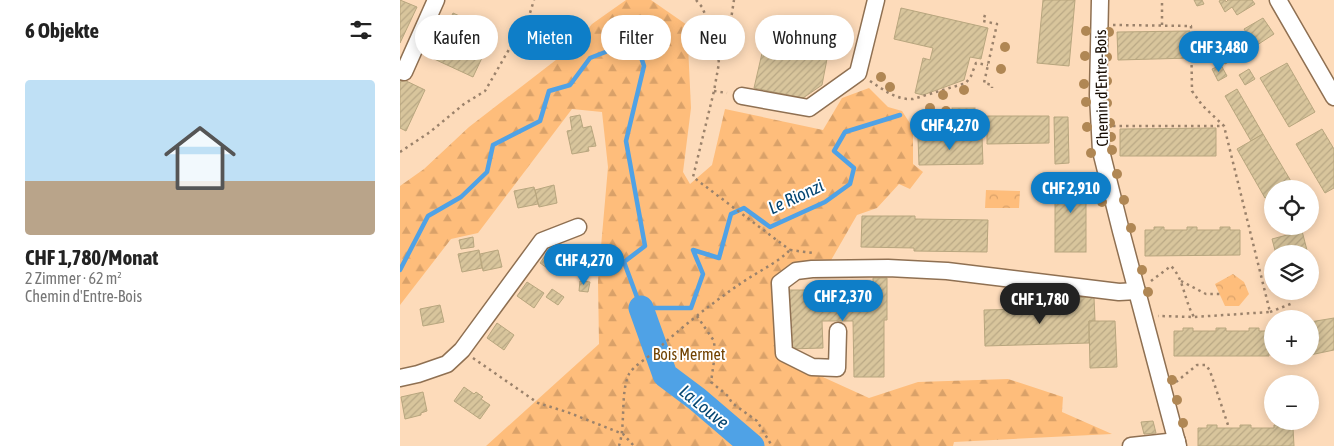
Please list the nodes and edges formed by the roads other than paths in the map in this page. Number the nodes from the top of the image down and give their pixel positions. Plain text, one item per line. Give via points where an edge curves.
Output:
1 (436, 0) edge
2 (876, 0) edge
3 (1100, 0) edge
4 (1278, 0) edge
5 (404, 72) dead end
6 (742, 96) dead end
7 (1334, 97) edge
8 (578, 227) dead end
9 (1142, 287) junction
10 (838, 331) dead end
11 (400, 378) edge
12 (1178, 444) edge
13 (1131, 446) edge

1 - 5 street
2 - 6 street via 858,74 809,108
3 - 9 street, Chemin d'Entre-Bois via 1100,143 1108,184
4 - 7 street
8 - 11 street via 542,241 462,350 447,364
9 - 10 street via 1119,292 947,271 888,268 796,271 780,283 784,353 812,366 837,368
9 - 12 street, Chemin d'Entre-Bois
12 - 13 street, Chemin d'Entre-Bois

